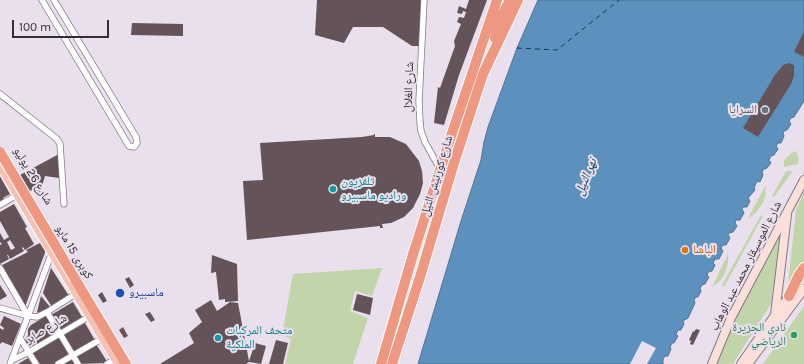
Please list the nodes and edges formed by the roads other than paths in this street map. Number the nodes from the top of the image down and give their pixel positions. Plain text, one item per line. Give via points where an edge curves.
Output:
1 (42, 0) edge
2 (54, 0) edge
3 (424, 0) edge
4 (497, 0) edge
5 (510, 0) edge
6 (518, 0) edge
7 (493, 52) junction
8 (0, 94) edge
9 (0, 145) edge
10 (0, 152) edge
11 (0, 166) edge
12 (441, 170) junction
13 (804, 180) edge
14 (17, 195) junction
15 (64, 204) dead end
16 (0, 205) edge
17 (788, 208) junction
18 (57, 239) junction
19 (52, 252) junction
20 (0, 268) edge
21 (804, 268) edge
22 (804, 277) edge
23 (804, 289) edge
24 (76, 293) junction
25 (789, 296) junction
26 (0, 308) edge
27 (48, 312) junction
28 (775, 315) junction
29 (28, 316) junction
30 (90, 316) junction
31 (60, 334) junction
32 (20, 338) junction
33 (103, 338) junction
34 (29, 352) junction
35 (73, 355) junction
36 (11, 362) edge
37 (117, 362) edge
38 (36, 364) edge
39 (58, 364) edge
40 (78, 364) edge
41 (108, 364) edge
42 (126, 364) edge
43 (132, 364) edge
44 (381, 364) edge
45 (392, 364) edge
46 (712, 364) edge
47 (741, 364) edge
48 (748, 364) edge

1 - 2 street via 129,146 134,148 137,143 136,137
3 - 12 street, شارع الغلال via 420,131
4 - 12 highway, شارع كورنيش النيل
5 - 7 highway via 501,17
6 - 7 highway, شارع كورنيش النيل
7 - 45 highway, شارع كورنيش النيل via 459,146
8 - 15 street via 60,144
9 - 18 main road, شارع 26 يوليو
10 - 42 highway, كوبرى 15 مايو, bridge
11 - 14 main road, شارع 26 يوليو
12 - 44 highway, شارع كورنيش النيل
13 - 17 street, شارع الموسيقار محمد عبد الوهاب
14 - 16 street
14 - 19 main road, شارع 26 يوليو
17 - 28 street
17 - 46 street, شارع الموسيقار محمد عبد الوهاب via 731,318
18 - 19 street
18 - 43 main road, شارع 26 يوليو
19 - 24 main road, شارع 26 يوليو
19 - 29 street
20 - 29 street
21 - 25 highway
22 - 25 street
23 - 48 street
24 - 27 street
24 - 30 main road, شارع 26 يوليو
25 - 28 street
26 - 29 street
27 - 29 street via 37,317
27 - 31 street
28 - 47 street
29 - 32 street
30 - 31 street, شارع صابر
30 - 33 main road, شارع 26 يوليو
31 - 34 street, شارع صابر
31 - 35 street
32 - 34 street
32 - 36 street
33 - 35 street
33 - 37 main road, شارع 26 يوليو
34 - 36 street, شارع صابر
34 - 38 street
35 - 39 street
35 - 40 street
37 - 41 street

